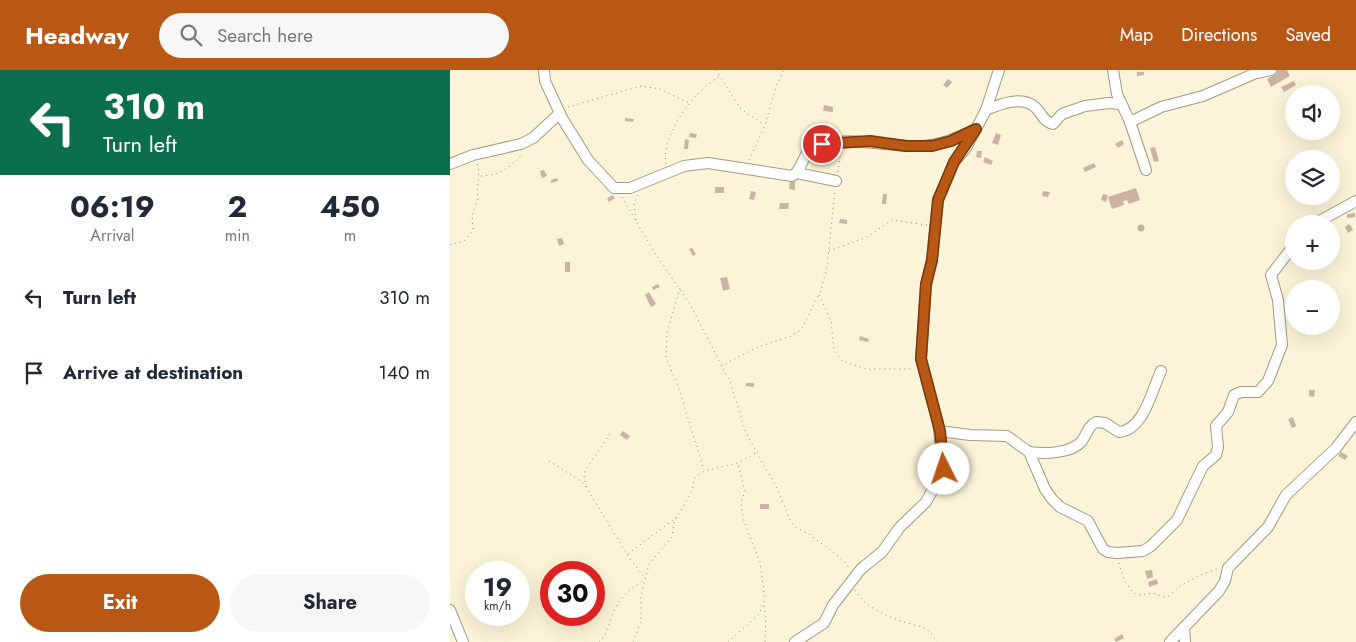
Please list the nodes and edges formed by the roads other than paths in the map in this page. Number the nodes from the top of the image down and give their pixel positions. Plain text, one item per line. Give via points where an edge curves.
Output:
1 (544, 70) edge
2 (999, 70) edge
3 (1113, 70) edge
4 (1271, 70) edge
5 (1121, 104) junction
6 (986, 110) junction
7 (559, 111) junction
8 (1130, 122) junction
9 (976, 129) junction
10 (450, 164) edge
11 (1146, 170) dead end
12 (797, 173) junction
13 (836, 181) road end
14 (1356, 201) edge
15 (1330, 215) edge
16 (1285, 257) edge
17 (1161, 371) dead end
18 (1356, 422) edge
19 (940, 431) junction
20 (1029, 452) junction
21 (450, 610) edge
22 (1184, 627) junction
23 (463, 642) edge
24 (795, 642) edge
25 (1170, 642) edge
26 (1185, 642) edge

1 - 7 street via 545,81
2 - 6 street
3 - 5 street
4 - 8 street via 1256,73 1203,96 1161,107
5 - 6 street via 1109,102 1085,106 1062,114 1053,124 1045,120 1035,107 1021,102 1008,102
5 - 8 street
6 - 9 street
7 - 10 street via 533,138 521,144 473,154
7 - 12 street via 588,160 610,185 619,189 630,188 675,169 708,163 784,176
8 - 11 street
9 - 12 street via 932,146 870,141 822,144 805,153
9 - 19 street via 946,179 938,200 932,260 926,284 921,352
12 - 13 street
14 - 15 street
16 - 20 street via 1271,275 1278,300 1282,345 1268,382 1258,392 1234,395 1228,412 1216,426 1216,455 1203,466 1181,514 1165,534 1143,550 1108,552 1103,549 1088,521 1060,507 1052,499
17 - 20 street via 1143,412 1130,428 1119,432 1105,423 1096,422 1075,446 1051,452
18 - 22 street via 1336,448 1286,495 1268,527 1228,568 1219,591
19 - 20 street via 999,434
19 - 24 street via 944,469 926,502 852,581 824,623
21 - 23 street
22 - 25 street
22 - 26 street

